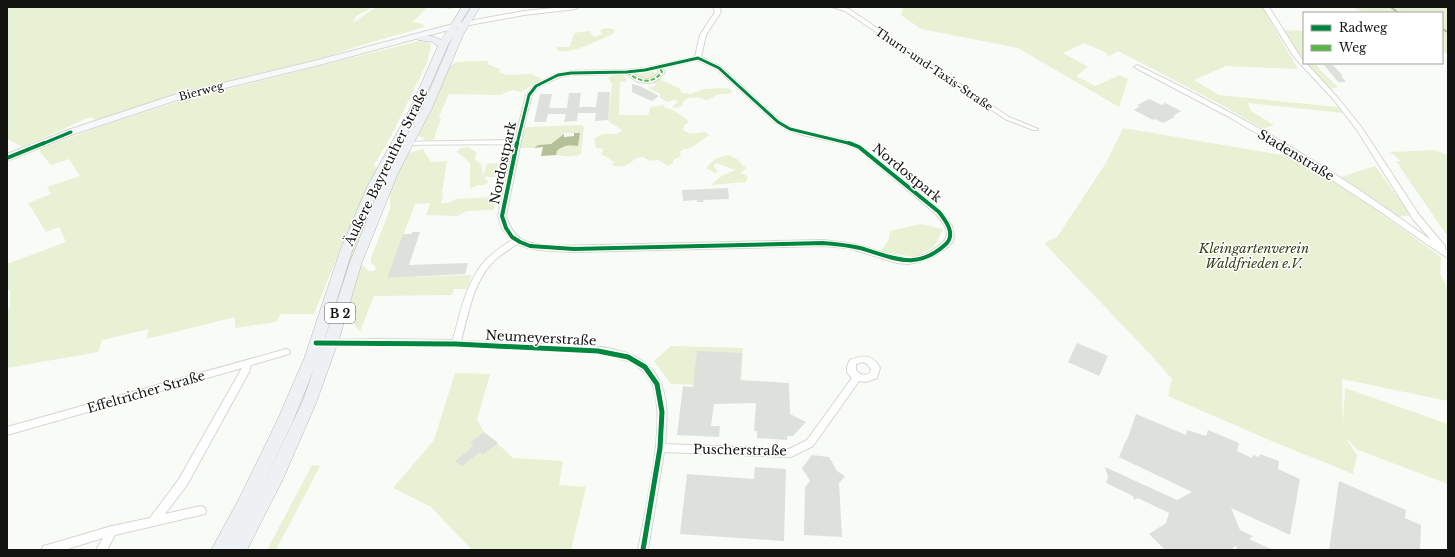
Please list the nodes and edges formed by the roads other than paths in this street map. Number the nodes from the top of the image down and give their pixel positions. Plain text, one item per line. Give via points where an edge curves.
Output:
1 (576, 7) edge
2 (716, 7) edge
3 (834, 7) edge
4 (1266, 7) edge
5 (471, 8) edge
6 (554, 10) junction
7 (497, 17) junction
8 (457, 27) junction
9 (421, 38) junction
10 (400, 41) junction
11 (443, 45) junction
12 (698, 58) junction
13 (1303, 64) edge
14 (1303, 64) edge
15 (659, 67) junction
16 (1137, 68) dead end
17 (627, 72) junction
18 (1035, 129) dead end
19 (518, 142) junction
20 (402, 143) junction
21 (7, 158) edge
22 (516, 241) junction
23 (1448, 255) edge
24 (324, 343) junction
25 (456, 344) junction
26 (286, 352) dead end
27 (247, 364) junction
28 (857, 377) dead end
29 (7, 431) edge
30 (660, 448) junction
31 (201, 511) dead end
32 (154, 520) junction
33 (112, 531) junction
34 (47, 550) edge
35 (101, 550) edge
36 (220, 550) edge
37 (238, 550) edge
38 (643, 550) edge

1 - 6 street
2 - 12 street via 718,12 703,35
3 - 18 street, Thurn-und-Taxis-Straße via 847,10 1007,118
4 - 13 street, Stadenstraße
5 - 7 street via 481,16
5 - 8 main road, Äußere Bayreuther Straße / B 2
6 - 7 street
6 - 8 street
7 - 8 street
8 - 9 main road, Bierweg
8 - 10 main road, Bierweg
8 - 11 main road, Äußere Bayreuther Straße / B 2
8 - 20 main road, Äußere Bayreuther Straße / B 2 via 427,108
9 - 10 main road, Bierweg
9 - 11 main road via 435,40
10 - 21 main road, Bierweg via 165,101 61,136
11 - 20 main road, Äußere Bayreuther Straße / B 2
12 - 15 street, Nordostpark
12 - 22 street, Nordostpark via 719,68 778,122 790,129 859,147 945,219 950,227 948,243 924,259 901,262 848,245 823,243 574,249 537,248
14 - 23 street, Stadenstraße via 1360,130 1416,216
15 - 17 street, Nordostpark
15 - 17 street via 662,72 659,77 645,82 637,80
16 - 23 street, Stadenstraße via 1213,106 1299,156
17 - 19 street, Nordostpark via 571,73 546,80 536,86 530,95
19 - 20 street, Nordostpark
19 - 22 street, Nordostpark via 502,216 504,226
20 - 24 main road, Äußere Bayreuther Straße / B 2
22 - 25 street via 485,265 467,304
24 - 25 street, Neumeyerstraße
24 - 36 main road, Äußere Bayreuther Straße / B 2 via 298,391 264,468
24 - 37 main road, Äußere Bayreuther Straße / B 2 via 309,402 284,459
25 - 30 street, Neumeyerstraße via 598,351 628,357 645,367 657,384 662,412
26 - 27 street, Effeltricher Straße
27 - 29 street, Effeltricher Straße
27 - 32 street via 183,482
28 - 30 street, Puscherstraße via 810,443 790,453
30 - 38 street, Neumeyerstraße
31 - 32 street
32 - 33 street
33 - 34 street
33 - 35 street

